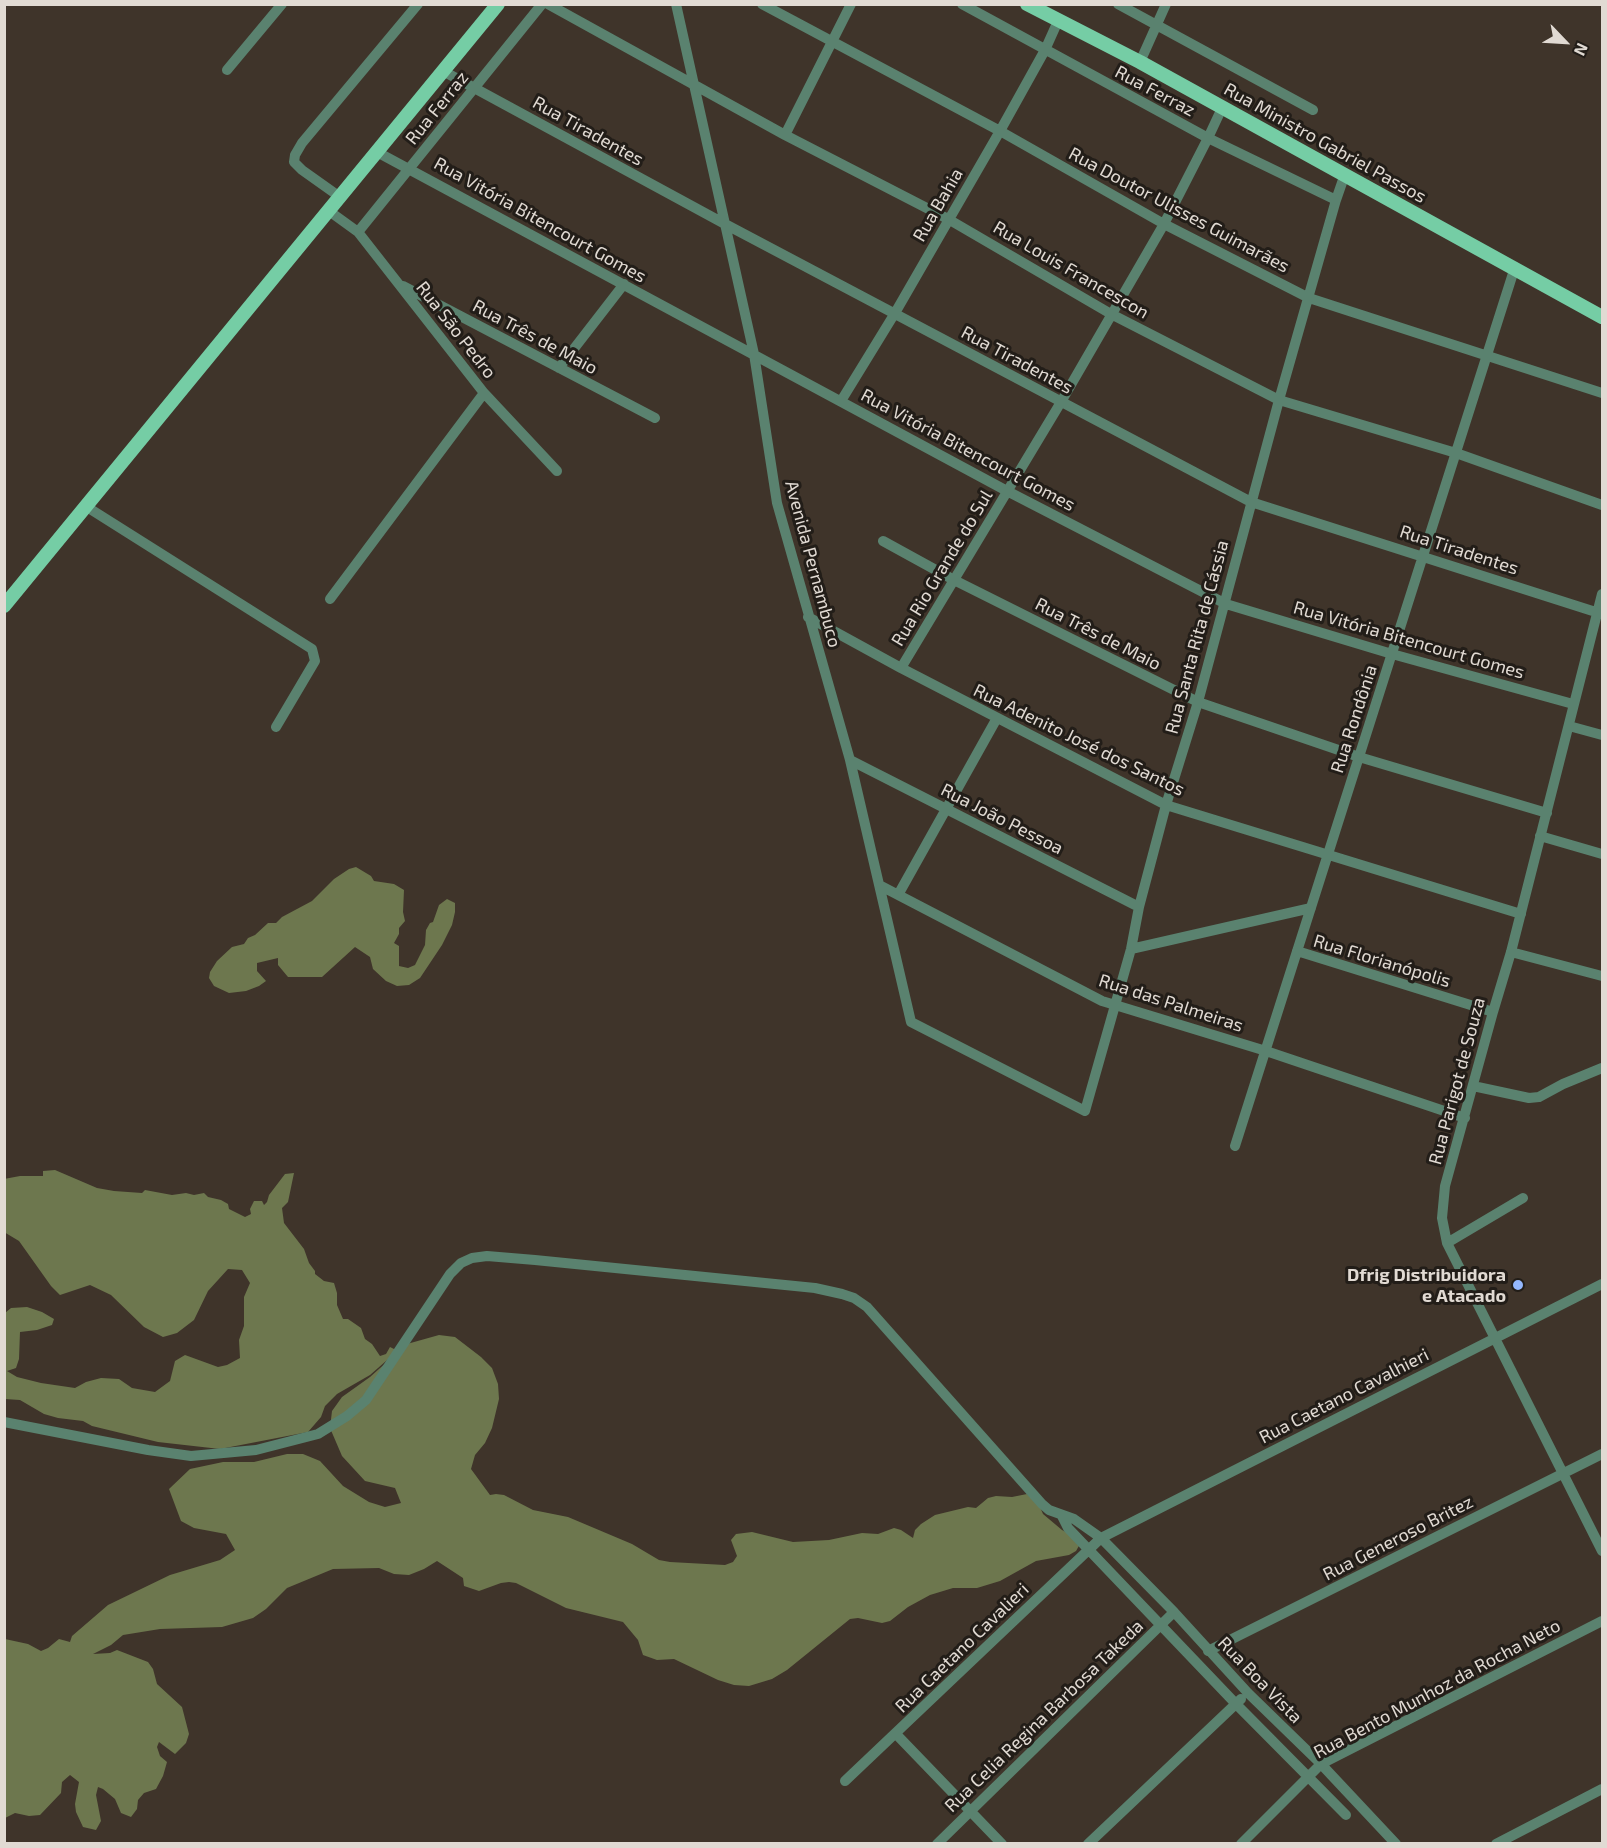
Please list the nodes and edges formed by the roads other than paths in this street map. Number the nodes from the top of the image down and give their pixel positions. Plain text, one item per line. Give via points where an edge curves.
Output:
1 (282, 4) edge
2 (418, 4) edge
3 (498, 4) edge
4 (542, 4) edge
5 (548, 4) edge
6 (676, 4) edge
7 (762, 4) edge
8 (851, 4) edge
9 (962, 4) edge
10 (1027, 4) edge
11 (1118, 4) edge
12 (1167, 4) edge
13 (1058, 21) junction
14 (1157, 25) junction
15 (832, 42) junction
16 (1045, 50) junction
17 (1140, 62) junction
18 (227, 70) dead end
19 (443, 71) junction
20 (695, 85) junction
21 (474, 88) junction
22 (1222, 108) junction
23 (1313, 110) dead end
24 (1000, 131) junction
25 (785, 135) junction
26 (1209, 138) junction
27 (377, 152) junction
28 (410, 168) junction
29 (1345, 174) junction
30 (340, 197) junction
31 (1336, 200) junction
32 (329, 211) junction
33 (948, 219) junction
34 (724, 224) junction
35 (1164, 224) junction
36 (358, 232) junction
37 (1515, 267) junction
38 (624, 284) junction
39 (400, 285) junction
40 (1309, 298) junction
41 (895, 313) junction
42 (1111, 314) junction
43 (1602, 317) edge
44 (754, 354) junction
45 (1487, 355) junction
46 (559, 368) junction
47 (484, 393) junction
48 (1602, 393) edge
49 (1279, 400) junction
50 (841, 401) junction
51 (1060, 402) junction
52 (655, 418) dead end
53 (1455, 453) junction
54 (557, 471) dead end
55 (1007, 491) junction
56 (1251, 502) junction
57 (1602, 505) edge
58 (87, 507) junction
59 (883, 541) dead end
60 (1423, 556) junction
61 (954, 580) junction
62 (1602, 594) edge
63 (330, 599) dead end
64 (1226, 604) junction
65 (4, 606) edge
66 (1600, 613) edge
67 (808, 617) junction
68 (1392, 654) junction
69 (901, 668) junction
70 (1198, 702) junction
71 (1573, 704) junction
72 (997, 718) junction
73 (1569, 726) junction
74 (276, 727) dead end
75 (1602, 735) edge
76 (1359, 757) junction
77 (850, 760) junction
78 (1166, 805) junction
79 (946, 810) junction
80 (1547, 813) junction
81 (1540, 836) junction
82 (1328, 854) junction
83 (1602, 854) edge
84 (881, 886) junction
85 (898, 895) junction
86 (1139, 908) junction
87 (1311, 908) junction
88 (1521, 914) junction
89 (1131, 949) junction
90 (1297, 951) junction
91 (1511, 952) junction
92 (1602, 976) edge
93 (1115, 1004) junction
94 (1492, 1012) junction
95 (1266, 1051) junction
96 (1602, 1068) edge
97 (1473, 1086) junction
98 (1085, 1111) joint
99 (1465, 1118) junction
100 (1235, 1146) dead end
101 (1523, 1198) dead end
102 (1447, 1243) junction
103 (1602, 1284) edge
104 (1496, 1337) junction
105 (4, 1422) edge
106 (1602, 1454) edge
107 (1563, 1474) junction
108 (1062, 1516) junction
109 (1101, 1538) junction
110 (1088, 1548) junction
111 (1602, 1551) edge
112 (1174, 1612) junction
113 (1602, 1621) edge
114 (1162, 1625) junction
115 (1208, 1651) junction
116 (1248, 1693) junction
117 (1236, 1704) junction
118 (896, 1734) junction
119 (1321, 1764) junction
120 (1309, 1778) junction
121 (845, 1781) dead end
122 (1602, 1789) edge
123 (971, 1810) junction
124 (1346, 1815) dead end
125 (937, 1844) edge
126 (1002, 1844) edge
127 (1088, 1844) edge
128 (1241, 1844) edge
129 (1396, 1844) edge
130 (1496, 1844) edge

1 - 18 street
2 - 30 street via 294,155 294,162 302,170
3 - 19 main road
4 - 21 street, Rua Ferraz
5 - 20 street, Rua Louis Francescon
6 - 20 street, Avenida Pernambuco
7 - 15 street, Rua Doutor Ulisses Guimarães
8 - 15 street
9 - 16 street, Rua Ferraz
10 - 13 main road, Rua Ministro Gabriel Passos
11 - 14 street
12 - 14 street
13 - 16 street, Rua Bahia
13 - 17 main road, Rua Ministro Gabriel Passos
14 - 17 street
14 - 23 street
15 - 24 street, Rua Doutor Ulisses Guimarães
15 - 25 street
16 - 24 street, Rua Bahia
16 - 26 street, Rua Ferraz
17 - 22 main road, Rua Ministro Gabriel Passos
19 - 21 street, Rua Tiradentes
19 - 27 main road
20 - 25 street, Rua Louis Francescon
20 - 34 street, Avenida Pernambuco
21 - 28 street, Rua Ferraz
21 - 34 street, Rua Tiradentes
22 - 26 street, Rua Rio Grande do Sul
22 - 29 main road, Rua Ministro Gabriel Passos
24 - 33 street, Rua Bahia
24 - 35 street, Rua Doutor Ulisses Guimarães
25 - 33 street, Rua Louis Francescon
26 - 31 street, Rua Ferraz
26 - 35 street, Rua Rio Grande do Sul
27 - 28 street, Rua Vitória Bitencourt Gomes
27 - 30 main road
28 - 36 street, Rua Ferraz
28 - 38 street, Rua Vitória Bitencourt Gomes
29 - 31 street, Rua Santa Rita de Cássia
29 - 37 main road, Rua Ministro Gabriel Passos
30 - 32 main road
31 - 40 street, Rua Santa Rita de Cássia
32 - 36 street, Rua São Pedro
32 - 58 main road
33 - 41 street, Rua Bahia
33 - 42 street, Rua Louis Francescon
34 - 41 street, Rua Tiradentes
34 - 44 street, Avenida Pernambuco
35 - 40 street, Rua Doutor Ulisses Guimarães
35 - 42 street, Rua Rio Grande do Sul
36 - 39 street, Rua São Pedro
37 - 43 main road, Rua Ministro Gabriel Passos
37 - 45 street, Rua Rondônia
38 - 44 street, Rua Vitória Bitencourt Gomes
38 - 46 street
39 - 46 street, Rua Três de Maio
39 - 47 street, Rua São Pedro
40 - 45 street, Rua Doutor Ulisses Guimarães
40 - 49 street, Rua Santa Rita de Cássia
41 - 50 street, Rua Bahia
41 - 51 street, Rua Tiradentes
42 - 49 street, Rua Louis Francescon
42 - 51 street, Rua Rio Grande do Sul
44 - 50 street, Rua Vitória Bitencourt Gomes
44 - 67 street, Avenida Pernambuco via 777,503
45 - 48 street, Rua Doutor Ulisses Guimarães
45 - 53 street, Rua Rondônia
46 - 52 street, Rua Três de Maio
47 - 54 street, Rua São Pedro
47 - 63 street
49 - 53 street, Rua Louis Francescon
49 - 56 street, Rua Santa Rita de Cássia
50 - 55 street, Rua Vitória Bitencourt Gomes
51 - 55 street, Rua Rio Grande do Sul
51 - 56 street, Rua Tiradentes
53 - 57 street, Rua Louis Francescon
53 - 60 street, Rua Rondônia
55 - 61 street, Rua Rio Grande do Sul
55 - 64 street, Rua Vitória Bitencourt Gomes
56 - 60 street, Rua Tiradentes
56 - 64 street, Rua Santa Rita de Cássia
58 - 65 main road
58 - 74 street via 312,649 315,661
59 - 61 street, Rua Três de Maio
60 - 66 street, Rua Tiradentes
60 - 68 street, Rua Rondônia
61 - 69 street, Rua Rio Grande do Sul
61 - 70 street, Rua Três de Maio
62 - 66 street, Rua Parigot de Souza
64 - 68 street, Rua Vitória Bitencourt Gomes
64 - 70 street, Rua Santa Rita de Cássia
66 - 71 street, Rua Parigot de Souza
67 - 69 street, Rua Adenito José dos Santos
67 - 77 street, Avenida Pernambuco
68 - 71 street, Rua Vitória Bitencourt Gomes
68 - 76 street, Rua Rondônia
69 - 72 street, Rua Adenito José dos Santos
70 - 76 street, Rua Três de Maio
70 - 78 street, Rua Santa Rita de Cássia
71 - 73 street, Rua Parigot de Souza
72 - 78 street, Rua Adenito José dos Santos
72 - 79 street
73 - 75 street
73 - 80 street, Rua Parigot de Souza
76 - 80 street, Rua Três de Maio
76 - 82 street, Rua Rondônia
77 - 79 street, Rua João Pessoa
77 - 84 street, Avenida Pernambuco
78 - 82 street, Rua Adenito José dos Santos
78 - 86 street, Rua Santa Rita de Cássia
79 - 85 street
79 - 86 street, Rua João Pessoa
80 - 81 street, Rua Parigot de Souza
81 - 83 street
81 - 88 street, Rua Parigot de Souza
82 - 87 street, Rua Rondônia
82 - 88 street, Rua Adenito José dos Santos
84 - 85 street, Rua das Palmeiras
84 - 98 street, Avenida Pernambuco via 911,1022
85 - 93 street, Rua das Palmeiras via 1102,1001
86 - 89 street, Rua Santa Rita de Cássia
87 - 89 street
87 - 90 street, Rua Rondônia
88 - 91 street, Rua Parigot de Souza
89 - 93 street, Rua Santa Rita de Cássia
90 - 94 street, Rua Florianópolis
90 - 95 street, Rua Rondônia
91 - 92 street
91 - 94 street, Rua Parigot de Souza
93 - 95 street, Rua das Palmeiras
93 - 98 street, Rua Santa Rita de Cássia
94 - 97 street, Rua Parigot de Souza
95 - 99 street, Rua das Palmeiras
95 - 100 street, Rua Rondônia
96 - 97 street via 1539,1097
97 - 99 street, Rua Parigot de Souza
99 - 102 street, Rua Parigot de Souza via 1445,1186 1442,1218
101 - 102 street
102 - 104 street, Rua Parigot de Souza
103 - 104 street, Rua Caetano Cavalhieri
104 - 107 street, Rua Parigot de Souza
104 - 109 street, Rua Caetano Cavalhieri
105 - 108 street via 190,1456 256,1450 318,1434 366,1400 461,1263 487,1256 535,1260 815,1288 854,1298 867,1307 1042,1504
106 - 107 street, Rua Generoso Britez
107 - 111 street, Rua Parigot de Souza
107 - 115 street, Rua Generoso Britez
108 - 109 street, Rua Boa Vista
108 - 110 street, Rua Boa Vista
109 - 110 street, Rua Caetano Cavalieri
109 - 112 street, Rua Boa Vista
110 - 114 street, Rua Boa Vista
110 - 118 street, Rua Caetano Cavalieri
112 - 114 street, Rua Celia Regina Barbosa Takeda
112 - 115 street, Rua Boa Vista
113 - 119 street, Rua Bento Munhoz da Rocha Neto
114 - 117 street, Rua Boa Vista
114 - 123 street, Rua Celia Regina Barbosa Takeda
115 - 116 street, Rua Boa Vista
116 - 117 street
116 - 119 street, Rua Boa Vista
117 - 120 street, Rua Boa Vista
117 - 127 street
118 - 121 street, Rua Caetano Cavalieri
118 - 123 street
119 - 120 street, Rua Bento Munhoz da Rocha Neto
119 - 129 street, Rua Boa Vista
120 - 124 street, Rua Boa Vista
120 - 128 street, Rua Bento Munhoz da Rocha Neto
122 - 130 street
123 - 125 street, Rua Celia Regina Barbosa Takeda
123 - 126 street

